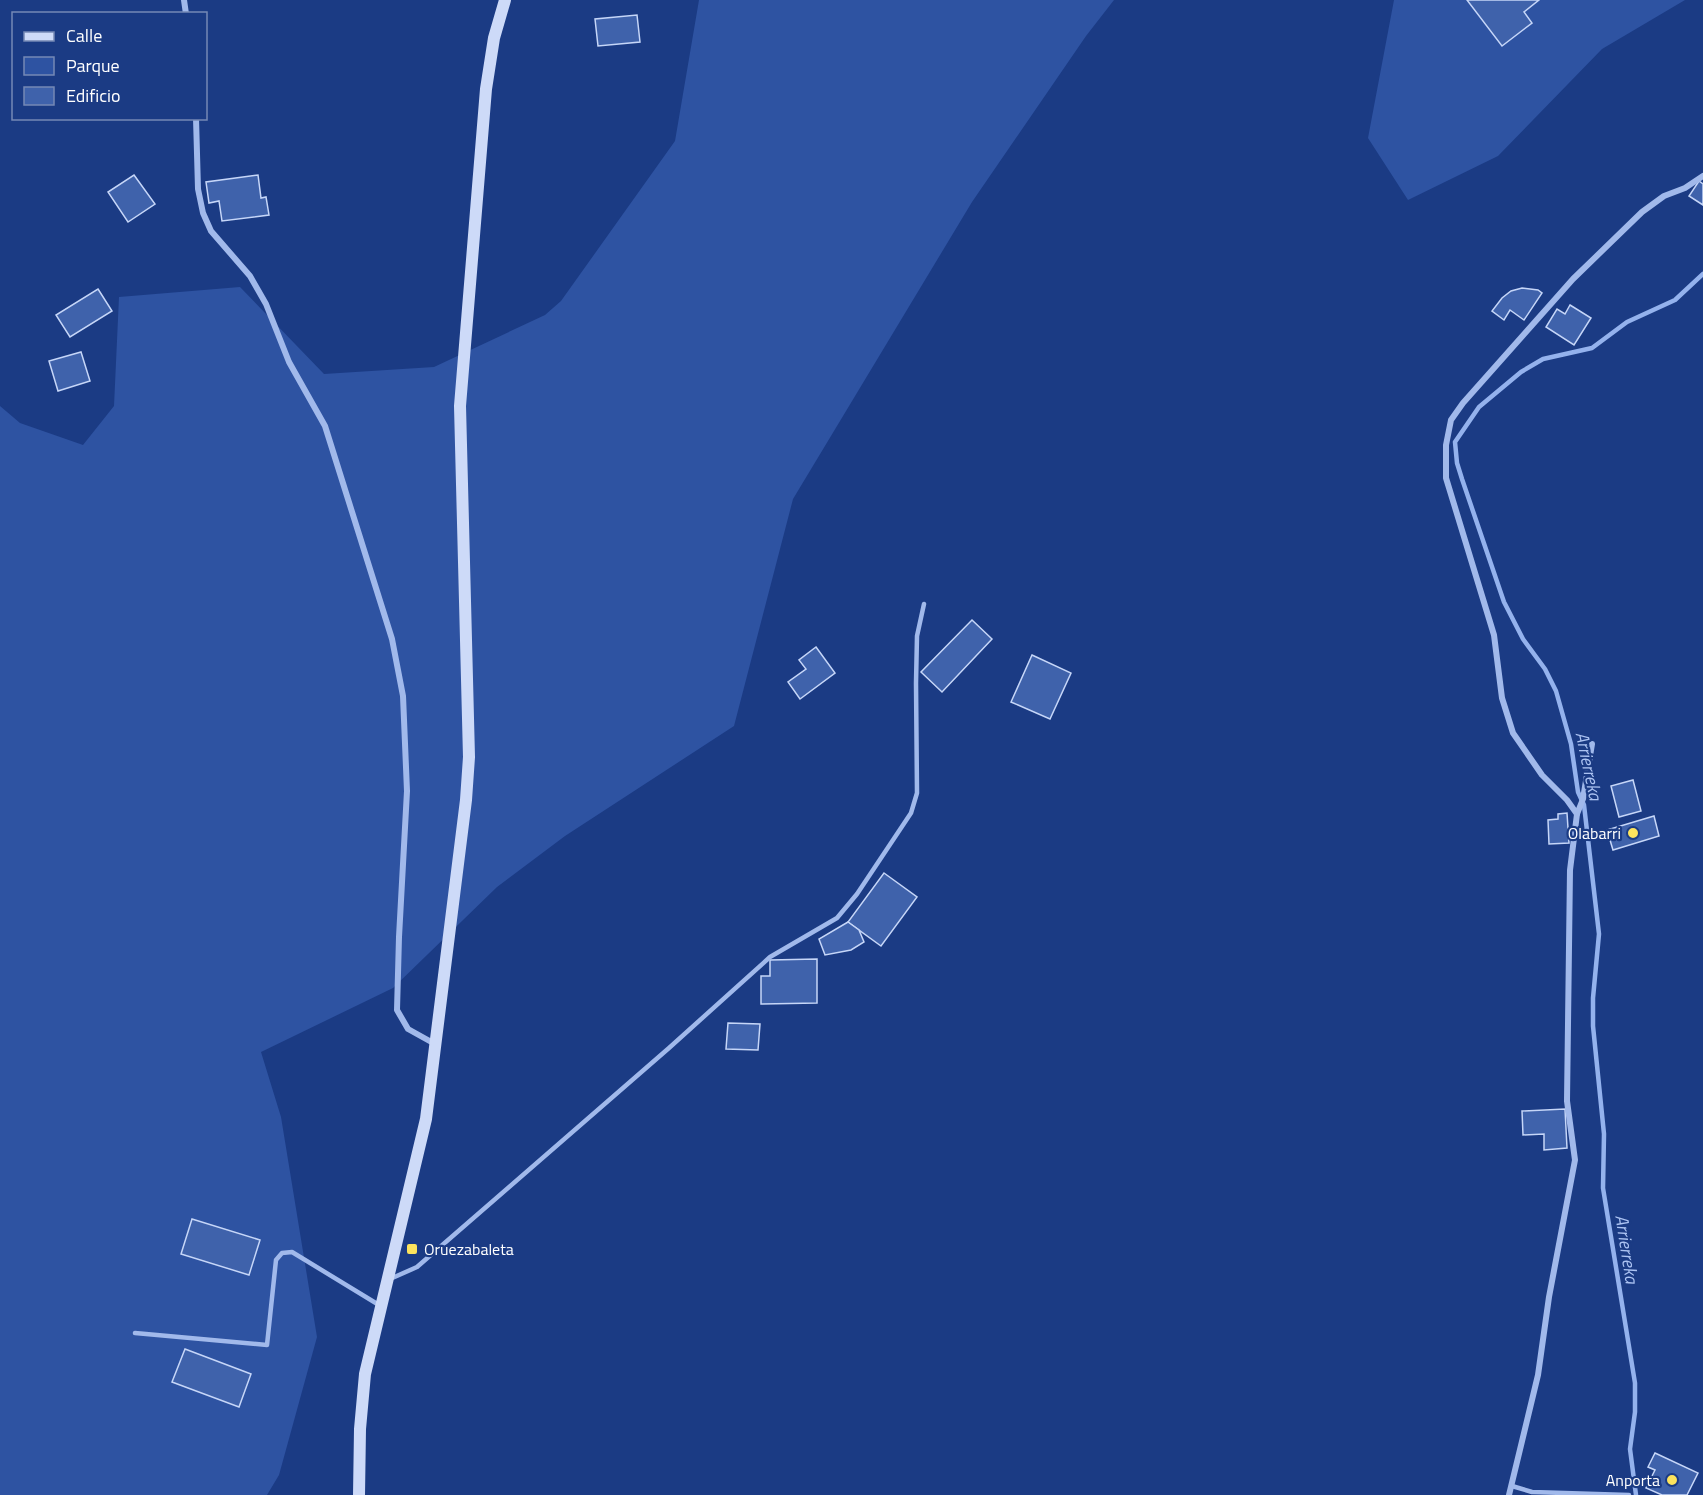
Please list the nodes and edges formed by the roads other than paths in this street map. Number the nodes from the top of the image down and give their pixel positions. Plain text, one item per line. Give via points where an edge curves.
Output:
1 (505, 0) edge
2 (196, 120) edge
3 (1703, 176) edge
4 (924, 604) dead end
5 (1592, 744) dead end
6 (1577, 814) junction
7 (436, 1044) junction
8 (388, 1280) junction
9 (381, 1307) junction
10 (135, 1333) dead end
11 (1512, 1486) junction
12 (1624, 1494) edge
13 (359, 1495) edge
14 (1509, 1495) edge
15 (1629, 1495) edge

1 - 7 street via 486,89 462,369 469,757
2 - 7 street via 198,189 203,213 211,231 250,276 266,304 289,362 324,426 392,639 404,696 407,791 396,1010 408,1029
3 - 6 street via 1642,212 1573,279 1463,403 1451,420 1446,445 1446,478 1494,635 1502,698 1513,733 1542,775
4 - 8 lane via 916,683 918,793 911,813 857,894 837,918 770,957 417,1267
5 - 6 street
6 - 11 street via 1570,870 1568,1093 1575,1161 1549,1297 1539,1375
7 - 8 street via 426,1119
8 - 9 street
9 - 10 lane via 292,1252 282,1253 276,1260 267,1345
9 - 13 street via 366,1374
11 - 12 lane via 1532,1492
11 - 14 street
12 - 15 lane

